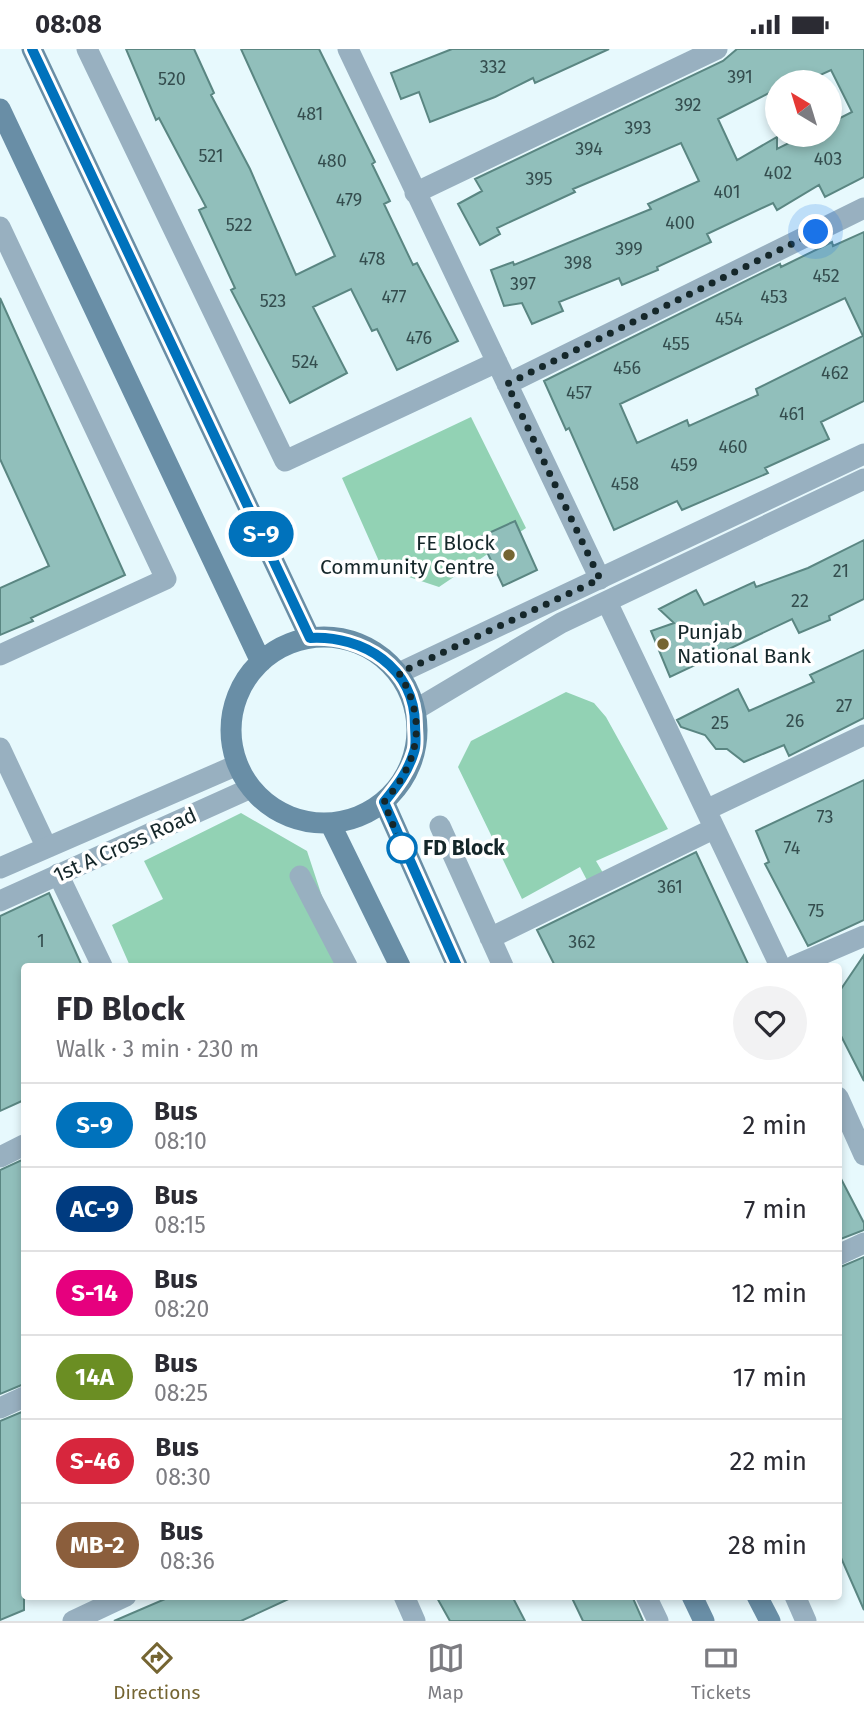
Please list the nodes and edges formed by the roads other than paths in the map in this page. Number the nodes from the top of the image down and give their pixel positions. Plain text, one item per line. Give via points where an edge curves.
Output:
1 (32, 49) edge
2 (87, 49) edge
3 (348, 49) edge
4 (717, 49) edge
5 (0, 109) edge
6 (415, 193) junction
7 (864, 208) edge
8 (0, 227) edge
9 (496, 362) junction
10 (507, 384) junction
11 (864, 454) edge
12 (864, 479) edge
13 (710, 526) junction
14 (719, 548) junction
15 (600, 579) junction
16 (607, 602) junction
17 (310, 638) junction
18 (0, 655) edge
19 (261, 662) junction
20 (399, 673) junction
21 (415, 710) junction
22 (864, 735) edge
23 (0, 748) edge
24 (237, 765) junction
25 (251, 788) junction
26 (384, 802) junction
27 (709, 819) junction
28 (330, 823) junction
29 (440, 826) dead end
30 (46, 846) junction
31 (0, 868) edge
32 (58, 874) junction
33 (300, 876) dead end
34 (0, 901) edge
35 (864, 936) edge
36 (490, 938) junction
37 (101, 963) edge
38 (345, 963) edge
39 (399, 963) edge
40 (456, 963) edge
41 (502, 963) edge
42 (779, 963) edge
43 (801, 963) edge
44 (842, 1105) edge
45 (21, 1146) edge
46 (863, 1150) edge
47 (0, 1157) edge
48 (864, 1243) edge
49 (842, 1253) edge
50 (21, 1398) edge
51 (0, 1408) edge
52 (118, 1600) edge
53 (406, 1600) edge
54 (648, 1600) edge
55 (694, 1600) edge
56 (759, 1600) edge
57 (797, 1600) edge
58 (73, 1621) edge
59 (415, 1621) edge
60 (658, 1621) edge
61 (704, 1621) edge
62 (770, 1621) edge
63 (806, 1621) edge

1 - 17 main road
2 - 9 street via 285,461
3 - 6 street
4 - 6 street
5 - 19 main road
6 - 9 street
7 - 10 street
8 - 18 street via 166,579
9 - 10 street
10 - 15 street
11 - 13 street
12 - 14 street
13 - 14 street
13 - 15 street
14 - 16 street
15 - 20 street
16 - 21 street via 561,623
16 - 27 street
17 - 19 main road via 283,646
17 - 20 main road via 359,643
19 - 24 main road via 247,678 234,708 232,740
20 - 21 main road
21 - 26 main road via 415,749 403,779
22 - 27 street
23 - 30 street
24 - 25 main road
24 - 30 street, 1st A Cross Road
25 - 28 main road via 269,806 298,820
25 - 32 street, 1st A Cross Road
26 - 28 main road via 355,818
26 - 40 main road
27 - 36 street
27 - 42 street
28 - 39 main road
29 - 36 street
30 - 31 street, 1st A Cross Road
32 - 34 street, 1st A Cross Road
32 - 37 street
33 - 38 street
35 - 43 street
36 - 41 street
44 - 46 street
45 - 47 street
48 - 49 street
50 - 51 street
52 - 58 street
53 - 59 street
54 - 60 street
55 - 61 main road
56 - 62 main road
57 - 63 street

